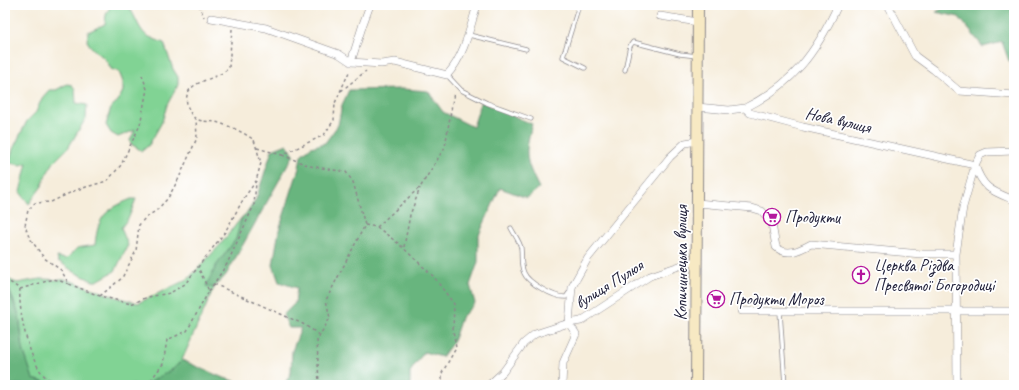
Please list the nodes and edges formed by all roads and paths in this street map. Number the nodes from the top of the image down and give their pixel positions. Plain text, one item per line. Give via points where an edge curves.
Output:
1 (199, 5) edge
2 (370, 5) edge
3 (477, 5) edge
4 (579, 5) edge
5 (698, 5) edge
6 (838, 5) edge
7 (888, 5) edge
8 (660, 16) dead end
9 (211, 18) joint
10 (233, 22) junction
11 (698, 22) junction
12 (468, 34) junction
13 (526, 49) dead end
14 (698, 56) junction
15 (351, 62) junction
16 (585, 68) dead end
17 (350, 70) dead end
18 (367, 70) dead end
19 (624, 70) dead end
20 (142, 75) dead end
21 (447, 75) junction
22 (456, 84) junction
23 (341, 91) junction
24 (1014, 95) edge
25 (697, 107) junction
26 (745, 108) junction
27 (196, 119) junction
28 (531, 119) dead end
29 (697, 141) junction
30 (257, 148) junction
31 (1014, 151) edge
32 (282, 155) junction
33 (975, 165) junction
34 (256, 181) junction
35 (421, 186) junction
36 (1014, 200) edge
37 (697, 203) junction
38 (365, 225) junction
39 (377, 228) junction
40 (511, 228) dead end
41 (404, 248) junction
42 (956, 254) junction
43 (697, 260) junction
44 (198, 268) junction
45 (5, 279) edge
46 (69, 284) junction
47 (214, 284) junction
48 (572, 287) junction
49 (20, 289) junction
50 (209, 291) junction
51 (100, 296) junction
52 (742, 311) dead end
53 (956, 311) junction
54 (780, 312) junction
55 (1014, 312) edge
56 (569, 323) junction
57 (320, 335) junction
58 (71, 385) edge
59 (147, 385) edge
60 (319, 385) edge
61 (442, 385) edge
62 (489, 385) edge
63 (562, 385) edge
64 (696, 385) edge
65 (785, 385) edge
66 (957, 385) edge

1 - 9 path via 203,17
2 - 15 street
3 - 12 street
4 - 16 lane via 563,57
5 - 11 main road, Копичинецька вулиця
6 - 26 street via 819,42 798,70 774,92
7 - 24 street via 915,56 959,91
8 - 11 street
9 - 10 street
10 - 15 street via 266,28 339,54
10 - 27 path via 229,67 222,74 197,83 188,93 186,103 189,112
11 - 14 main road, Копичинецька вулиця
12 - 13 lane
12 - 21 street via 455,66
14 - 19 lane via 633,42
14 - 25 main road, Копичинецька вулиця
15 - 21 street via 396,62
17 - 23 path
18 - 23 path
20 - 46 path via 147,90 140,125 121,165 107,181 76,190 51,202 35,203 28,210 25,226 28,237 44,258 61,270
21 - 22 lane
22 - 28 lane via 461,90 487,103
22 - 35 path via 445,147
23 - 32 path via 335,102 334,120 324,135
25 - 26 street via 724,110
25 - 29 main road, Копичинецька вулиця
26 - 33 street, Нова вулиця via 750,113 803,127
27 - 30 path via 227,126 247,135 254,140
27 - 51 path via 197,138 178,180 168,198 139,226 136,252 122,278
29 - 37 main road, Копичинецька вулиця
29 - 48 street via 685,143 670,157 596,247
30 - 32 path
30 - 34 path via 261,162
31 - 33 street via 984,152
32 - 38 path via 310,166 346,172 353,182
33 - 36 street via 981,181 988,188
33 - 42 street
34 - 44 path via 225,232
34 - 47 path via 254,205
35 - 39 path
35 - 41 path via 410,215
37 - 42 street via 762,211 772,224 776,247 785,252 795,252 811,244 882,251
37 - 43 main road, Копичинецька вулиця
38 - 39 path
38 - 57 path via 326,300 330,318
39 - 41 path
40 - 48 lane via 521,247 520,262 524,274 544,290 558,297 566,297
41 - 61 path via 433,276 454,304 453,330 456,348 442,373
42 - 53 street
43 - 56 street, вулиця Пулюя via 650,276 581,321
43 - 64 main road, Копичинецька вулиця
44 - 50 path
44 - 51 path via 185,284 170,293 148,297 131,304
45 - 49 path
46 - 49 path via 54,280
46 - 51 path
47 - 50 path
47 - 57 path via 302,324
48 - 56 street
49 - 58 path via 18,302 34,362 48,378
50 - 59 path via 187,332 168,340 163,364
52 - 54 street
53 - 54 street
53 - 55 street
53 - 66 street
54 - 65 lane
56 - 62 street, вулиця Пулюя via 535,334 524,343 503,372
56 - 63 street via 576,334 563,363
57 - 60 path via 317,340

